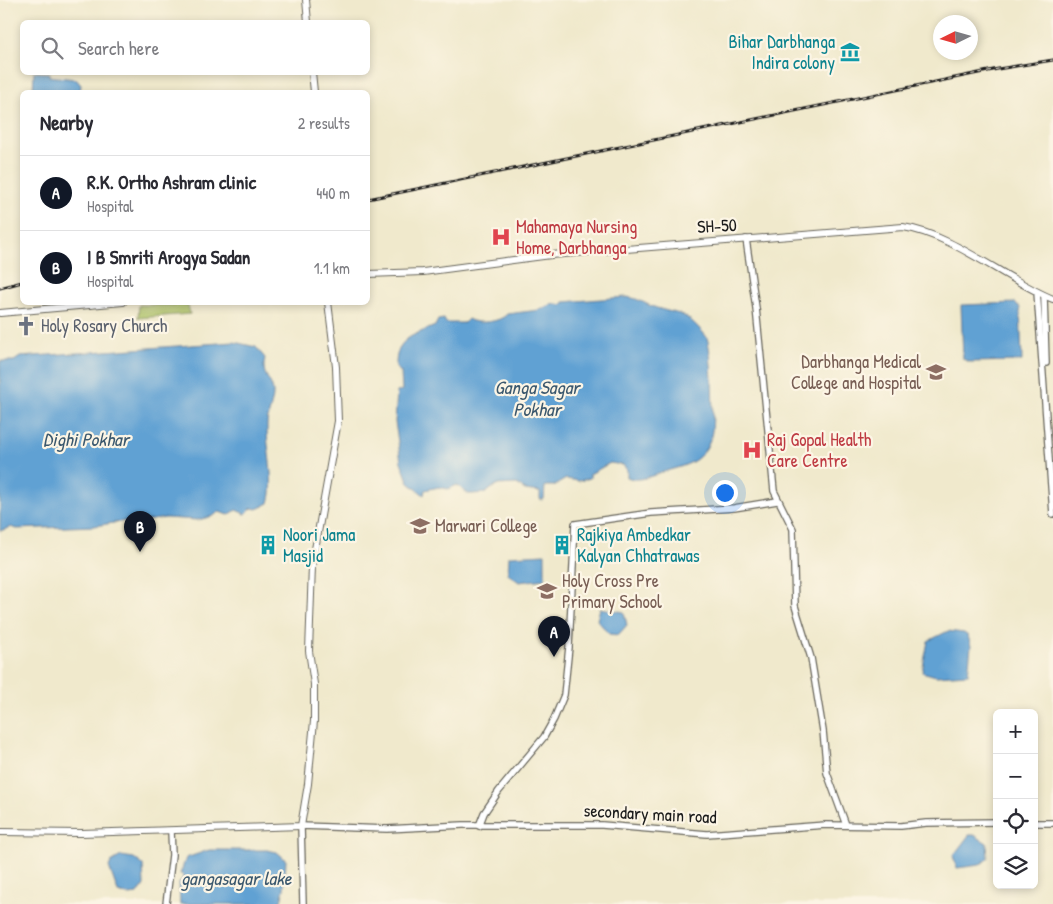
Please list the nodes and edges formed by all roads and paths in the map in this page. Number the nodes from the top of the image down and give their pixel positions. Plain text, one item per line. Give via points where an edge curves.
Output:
1 (306, 0) edge
2 (308, 20) edge
3 (312, 75) edge
4 (314, 90) edge
5 (746, 239) junction
6 (370, 274) edge
7 (1037, 292) junction
8 (1044, 296) junction
9 (1053, 299) edge
10 (89, 305) edge
11 (328, 305) edge
12 (0, 313) edge
13 (1052, 460) edge
14 (777, 501) junction
15 (1053, 514) edge
16 (993, 822) edge
17 (1038, 823) edge
18 (1053, 824) edge
19 (846, 825) junction
20 (301, 826) junction
21 (479, 826) junction
22 (171, 831) junction
23 (0, 832) edge
24 (166, 904) edge
25 (303, 904) edge

1 - 2 main road
3 - 4 main road
5 - 6 main road, SH-50 via 551,255 428,272
5 - 7 main road, SH-50 via 908,228 973,255
5 - 14 street
7 - 8 main road, SH-50
7 - 13 street
8 - 9 main road, SH-50
8 - 13 street
10 - 12 main road
11 - 20 main road via 338,421 312,566 309,651 314,684 314,721
13 - 15 street
14 - 19 street via 793,528 795,606 812,658 827,773
14 - 21 street via 575,524 564,695 544,737 499,790
16 - 19 street, secondary main road
17 - 18 street
19 - 21 street, secondary main road via 706,834 602,825
20 - 21 street, secondary main road via 387,829
20 - 22 main road
20 - 25 street
22 - 23 main road
22 - 24 street via 172,855

